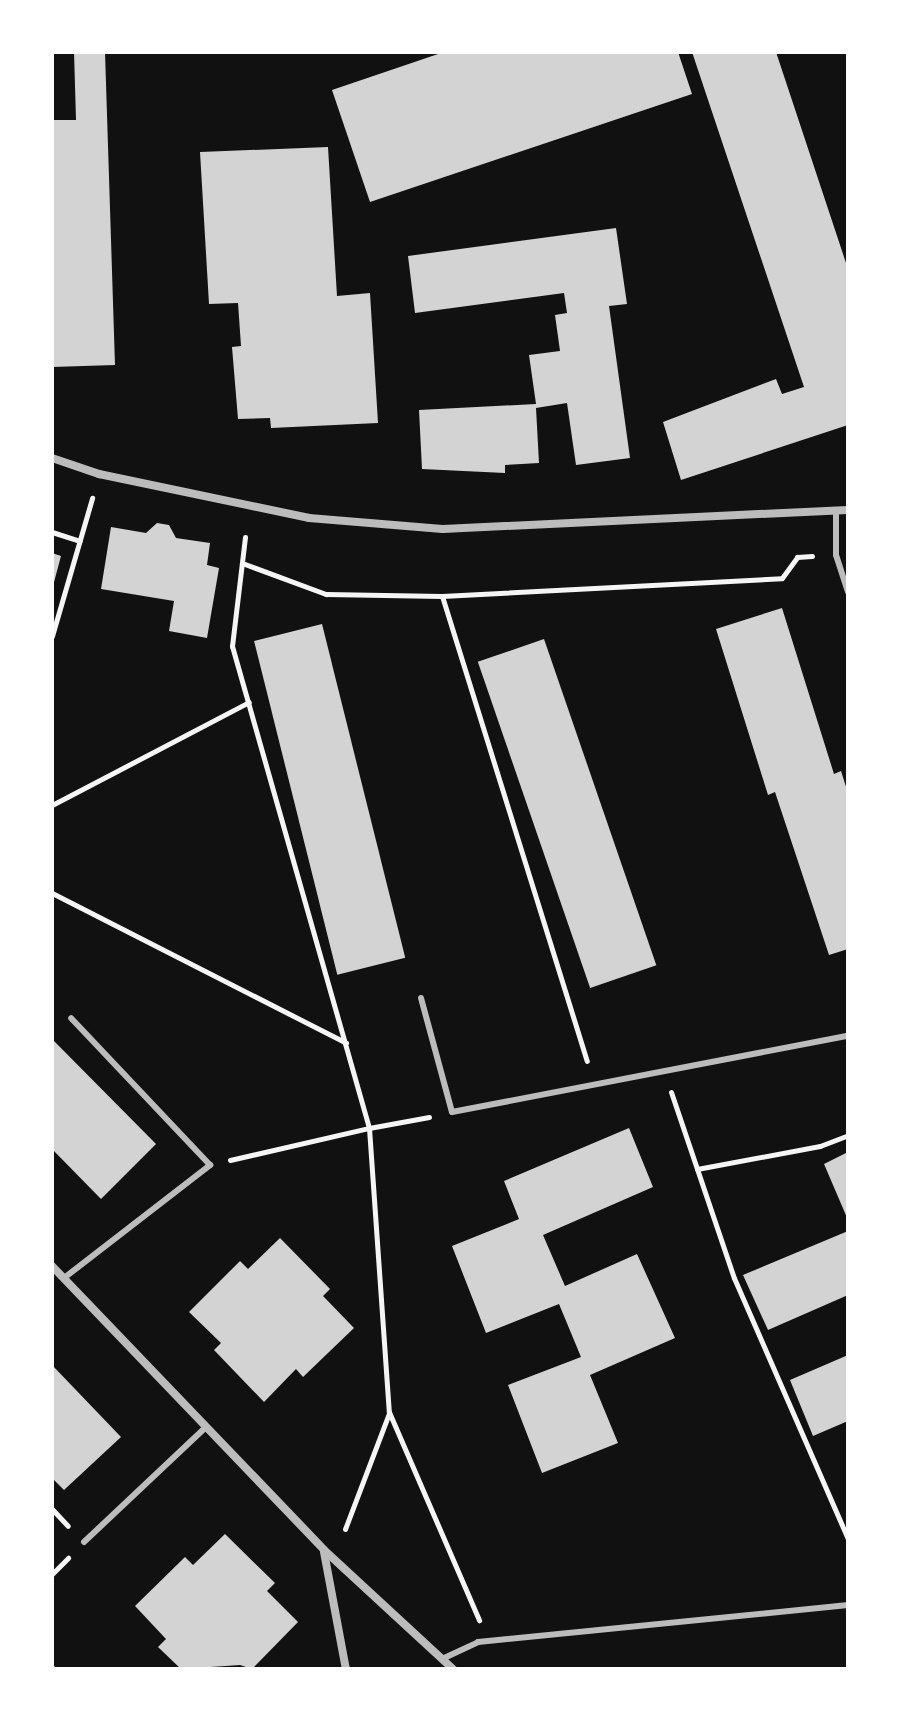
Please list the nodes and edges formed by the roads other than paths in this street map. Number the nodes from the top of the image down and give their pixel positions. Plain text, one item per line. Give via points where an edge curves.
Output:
1 (52, 458) edge
2 (848, 510) edge
3 (836, 511) junction
4 (848, 592) edge
5 (421, 998) dead end
6 (71, 1018) dead end
7 (848, 1036) edge
8 (52, 1266) edge
9 (64, 1278) junction
10 (206, 1427) junction
11 (84, 1542) dead end
12 (324, 1550) junction
13 (848, 1605) edge
14 (442, 1659) junction
15 (346, 1669) edge
16 (453, 1669) edge

1 - 3 street via 99,474 309,518 443,529
2 - 3 street
3 - 4 lane via 836,555
5 - 7 lane via 452,1112
6 - 9 lane via 210,1165
8 - 9 street
9 - 10 street
10 - 11 lane
10 - 12 street
12 - 14 street
12 - 15 street
13 - 14 lane via 488,1641
14 - 16 street

